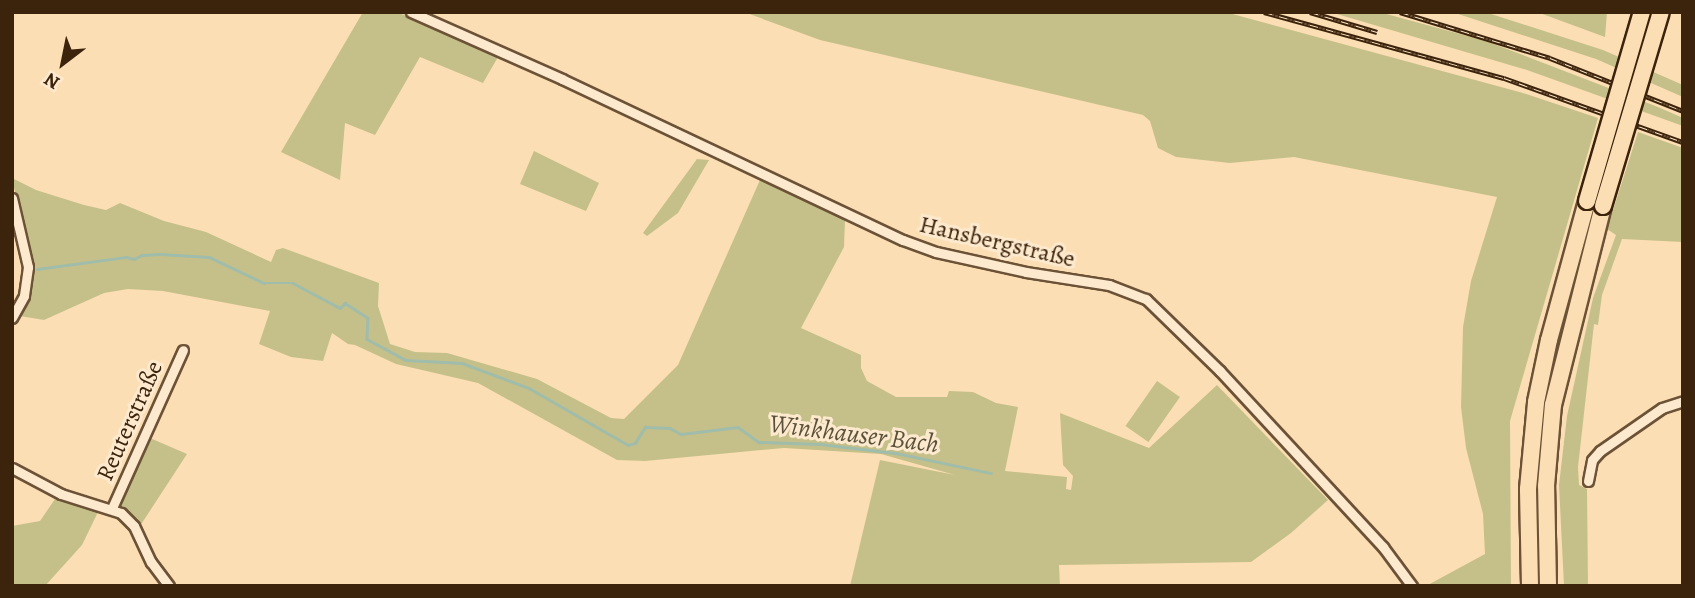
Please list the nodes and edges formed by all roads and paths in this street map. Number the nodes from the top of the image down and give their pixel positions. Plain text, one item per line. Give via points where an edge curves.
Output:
1 (411, 12) edge
2 (1642, 12) edge
3 (1661, 12) edge
4 (12, 198) edge
5 (1595, 204) junction
6 (12, 318) edge
7 (183, 350) dead end
8 (1683, 401) edge
9 (12, 468) edge
10 (1588, 481) dead end
11 (112, 508) junction
12 (169, 586) edge
13 (1412, 586) edge
14 (1530, 586) edge
15 (1548, 586) edge

1 - 13 street, Hansbergstraße via 903,240 1026,272 1109,285 1146,299 1220,371 1383,547
2 - 5 highway, bridge
3 - 5 highway, bridge
4 - 6 street via 28,267 24,296
5 - 14 highway via 1549,340 1536,402 1528,489
5 - 15 highway via 1553,405 1546,485
7 - 11 street, Reuterstraße
8 - 10 street via 1662,408 1600,451 1592,460
9 - 11 street, Reuterstraße via 61,495
11 - 12 street, Reuterstraße via 134,526

